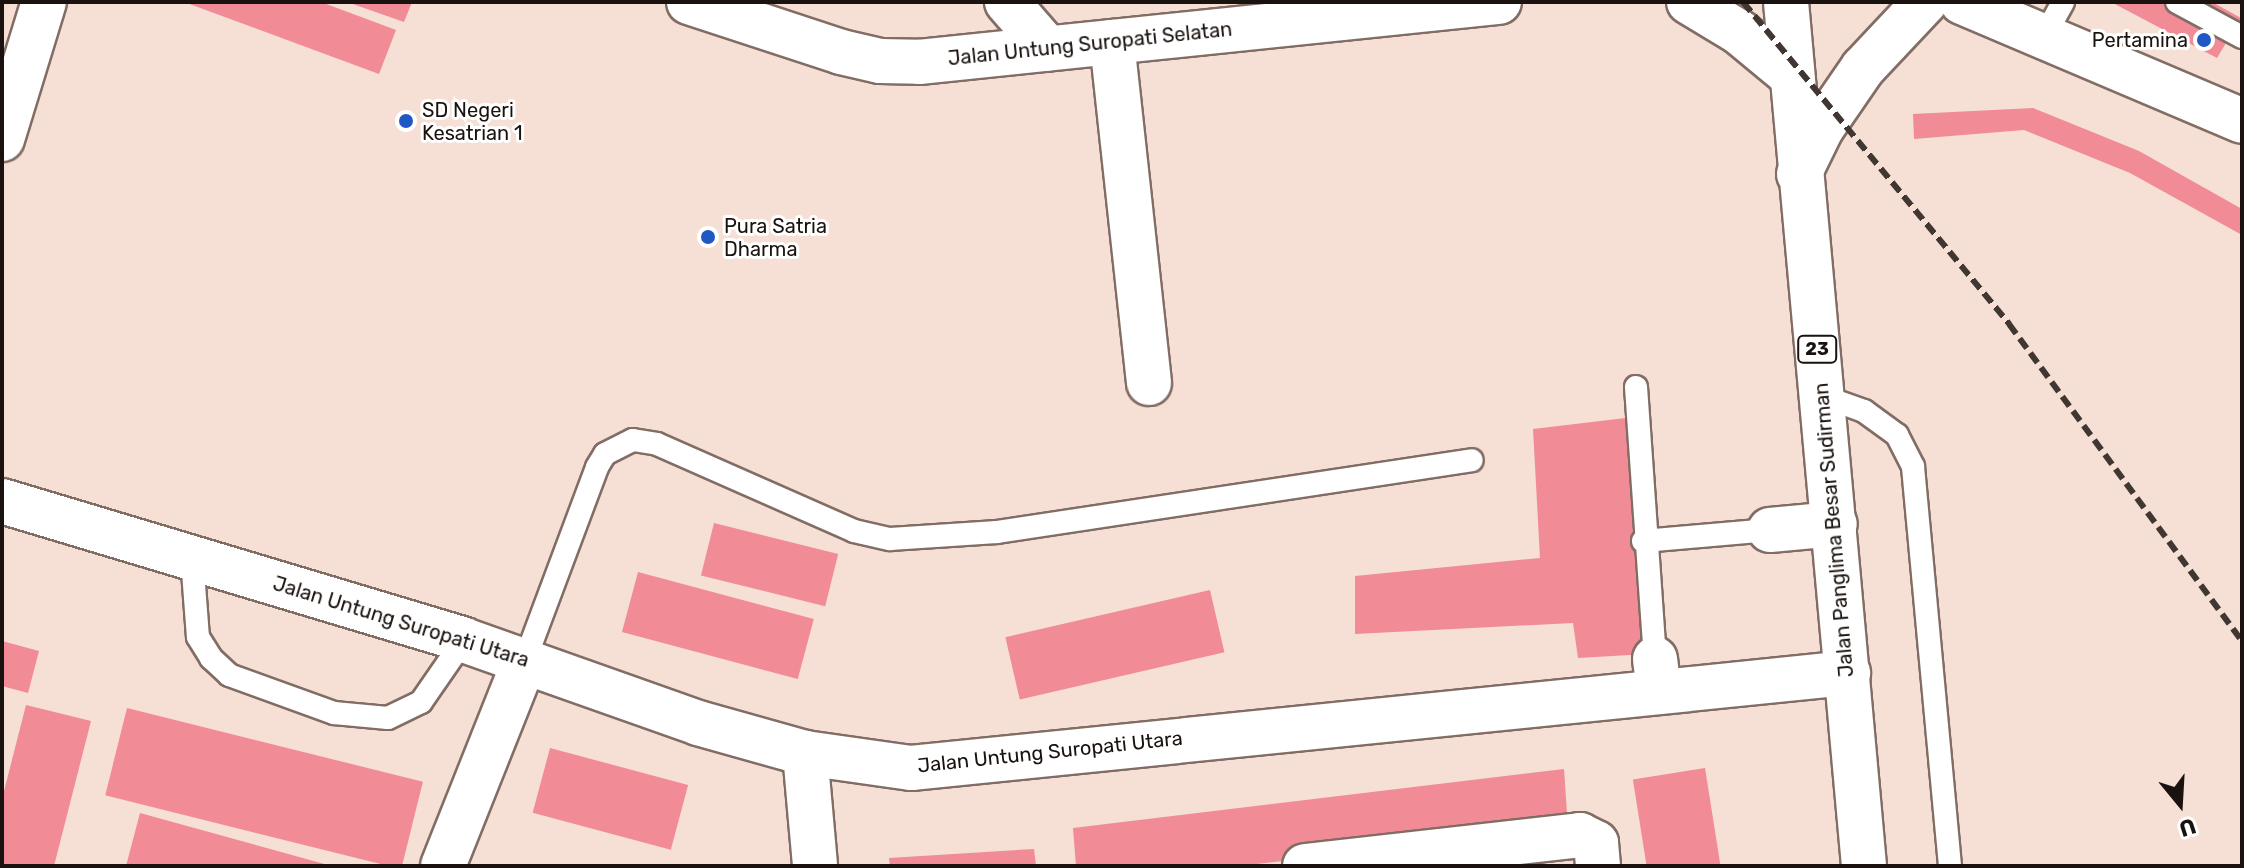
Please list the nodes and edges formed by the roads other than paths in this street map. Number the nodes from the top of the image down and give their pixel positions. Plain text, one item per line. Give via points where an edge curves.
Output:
1 (44, 2) edge
2 (689, 2) edge
3 (1007, 2) edge
4 (1499, 2) edge
5 (1689, 2) edge
6 (1786, 2) edge
7 (1925, 2) edge
8 (1962, 2) edge
9 (2177, 2) edge
10 (1251, 14) edge
11 (2055, 18) edge
12 (2242, 37) edge
13 (1112, 42) junction
14 (1048, 49) junction
15 (1791, 75) junction
16 (2242, 121) edge
17 (2, 139) edge
18 (1799, 174) junction
19 (1149, 383) dead end
20 (1636, 387) dead end
21 (1822, 396) junction
22 (1472, 460) dead end
23 (2, 501) edge
24 (1835, 524) junction
25 (1770, 530) joint
26 (1643, 541) junction
27 (192, 558) junction
28 (464, 640) junction
29 (525, 660) junction
30 (1848, 673) junction
31 (1657, 675) junction
32 (805, 753) junction
33 (443, 866) edge
34 (815, 866) edge
35 (1305, 866) edge
36 (1598, 866) edge
37 (1864, 866) edge
38 (1950, 866) edge

1 - 17 main road
2 - 14 main road, Jalan Untung Suropati Selatan via 880,61
3 - 14 main road
4 - 10 main road, Jalan Untung Suropati Selatan
5 - 15 main road via 1739,32
6 - 15 main road, Jalan Panglima Besar Sudirman / 23
7 - 18 main road via 1863,68 1821,129
8 - 11 main road
9 - 12 lane
10 - 13 main road, Jalan Untung Suropati Selatan
11 - 16 main road
13 - 14 main road, Jalan Untung Suropati Selatan
13 - 19 main road
15 - 18 main road, Jalan Panglima Besar Sudirman / 23
18 - 21 main road, Jalan Panglima Besar Sudirman / 23
20 - 26 lane
21 - 24 main road, Jalan Panglima Besar Sudirman / 23
21 - 38 lane via 1864,411 1897,435 1913,467
22 - 29 lane via 997,532 890,539 854,531 657,444 633,440 605,454 597,467
23 - 27 main road, Jalan Untung Suropati Utara
24 - 25 main road
24 - 30 main road, Jalan Panglima Besar Sudirman / 23
25 - 26 lane
26 - 31 lane
27 - 28 main road, Jalan Untung Suropati Utara
27 - 28 lane via 198,637 211,658 229,675 334,713 388,718 421,702
28 - 29 main road, Jalan Untung Suropati Utara
29 - 32 main road, Jalan Untung Suropati Utara via 698,723
29 - 33 main road
30 - 31 main road, Jalan Untung Suropati Utara
30 - 37 main road, Jalan Panglima Besar Sudirman / 23
31 - 32 main road, Jalan Untung Suropati Utara via 965,765 911,768
32 - 34 main road
35 - 36 main road via 1580,835 1596,843

